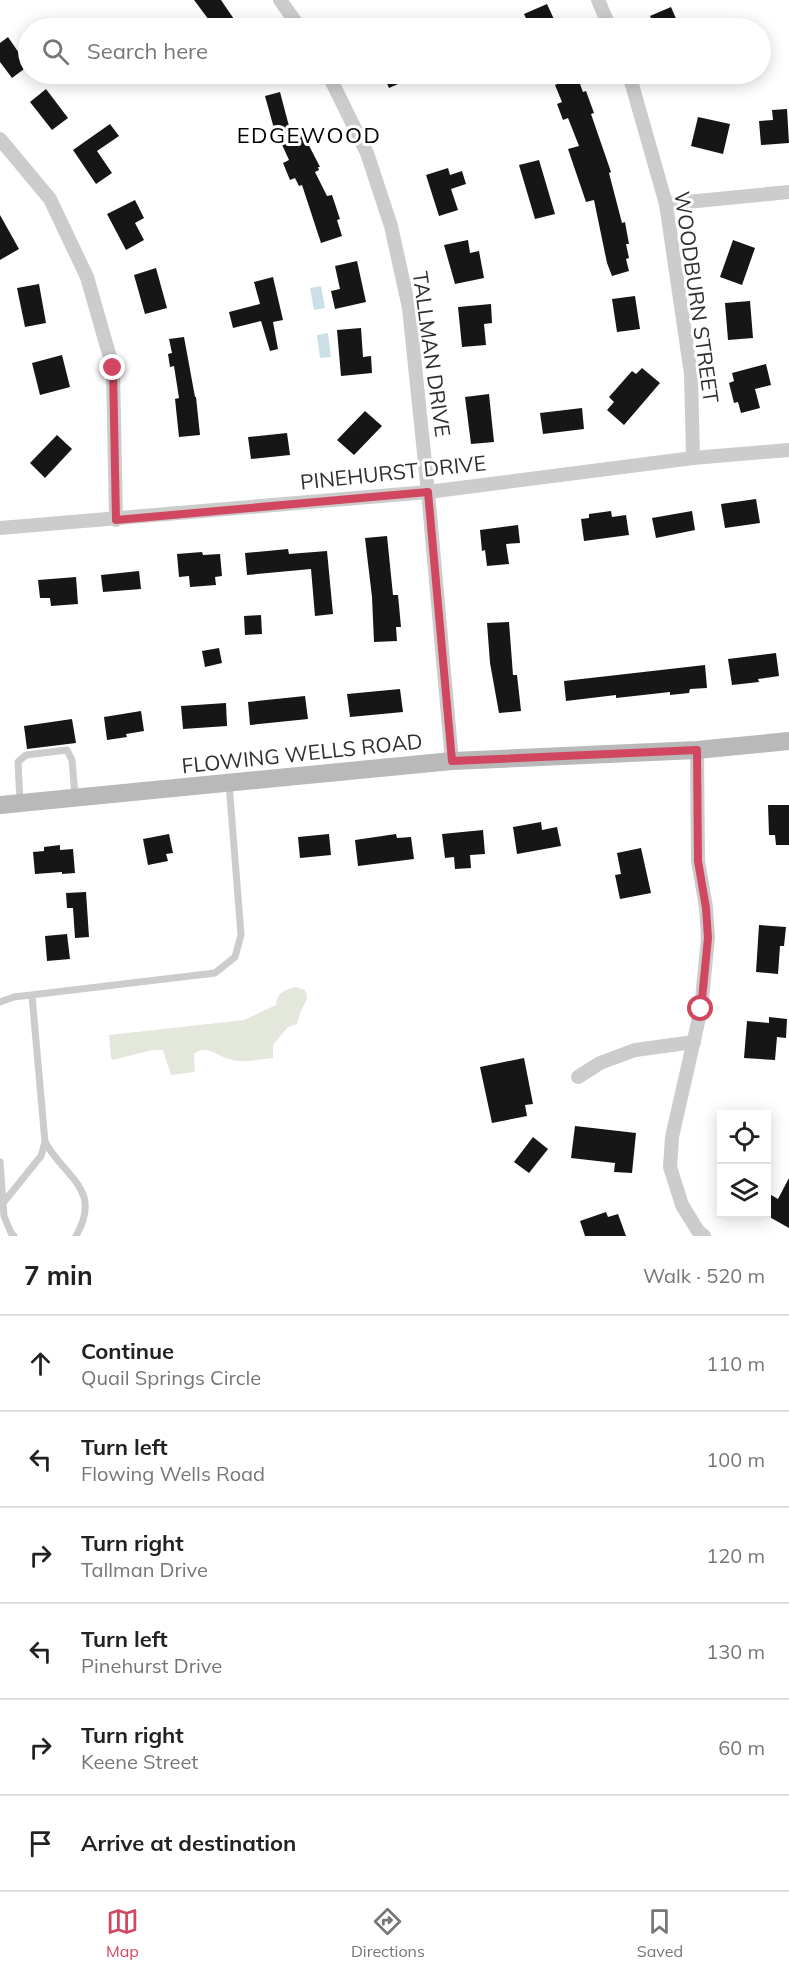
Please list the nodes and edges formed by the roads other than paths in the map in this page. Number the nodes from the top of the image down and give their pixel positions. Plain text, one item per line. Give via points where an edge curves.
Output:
1 (280, 0) edge
2 (598, 0) edge
3 (293, 18) edge
4 (606, 18) edge
5 (333, 84) edge
6 (632, 84) edge
7 (0, 139) edge
8 (789, 192) edge
9 (666, 204) junction
10 (789, 450) edge
11 (693, 458) junction
12 (428, 492) junction
13 (116, 520) junction
14 (0, 528) edge
15 (789, 741) edge
16 (697, 750) junction
17 (452, 761) junction
18 (229, 783) junction
19 (75, 799) junction
20 (20, 803) junction
21 (0, 805) edge
22 (32, 996) junction
23 (0, 1002) edge
24 (694, 1042) junction
25 (578, 1077) dead end
26 (45, 1142) junction
27 (0, 1162) edge
28 (2, 1203) edge
29 (14, 1236) edge
30 (76, 1236) edge
31 (704, 1236) edge

1 - 3 street
2 - 4 street
5 - 12 street, TALLMAN DRIVE via 368,153 391,226 409,308
6 - 9 street, WOODBURN STREET
7 - 13 street via 50,200 87,277 113,368
8 - 9 street
9 - 11 street, WOODBURN STREET via 691,374
10 - 11 street, PINEHURST DRIVE
11 - 12 street, PINEHURST DRIVE
12 - 13 street, PINEHURST DRIVE
12 - 17 street, TALLMAN DRIVE
13 - 14 street, PINEHURST DRIVE
15 - 16 main road, FLOWING WELLS ROAD
16 - 17 main road, FLOWING WELLS ROAD
16 - 24 street via 698,861 708,938
17 - 18 main road, FLOWING WELLS ROAD
18 - 19 main road, FLOWING WELLS ROAD
18 - 22 lane via 241,935 236,957 215,973
19 - 20 main road, FLOWING WELLS ROAD
19 - 20 lane via 72,760 67,750 26,755 18,762
20 - 21 main road, FLOWING WELLS ROAD
22 - 23 lane
22 - 26 lane
24 - 25 street via 635,1050
24 - 31 street via 672,1137 670,1167 682,1205
26 - 28 lane via 41,1156
26 - 30 lane via 59,1165 83,1191 86,1212
27 - 28 lane
28 - 29 lane

